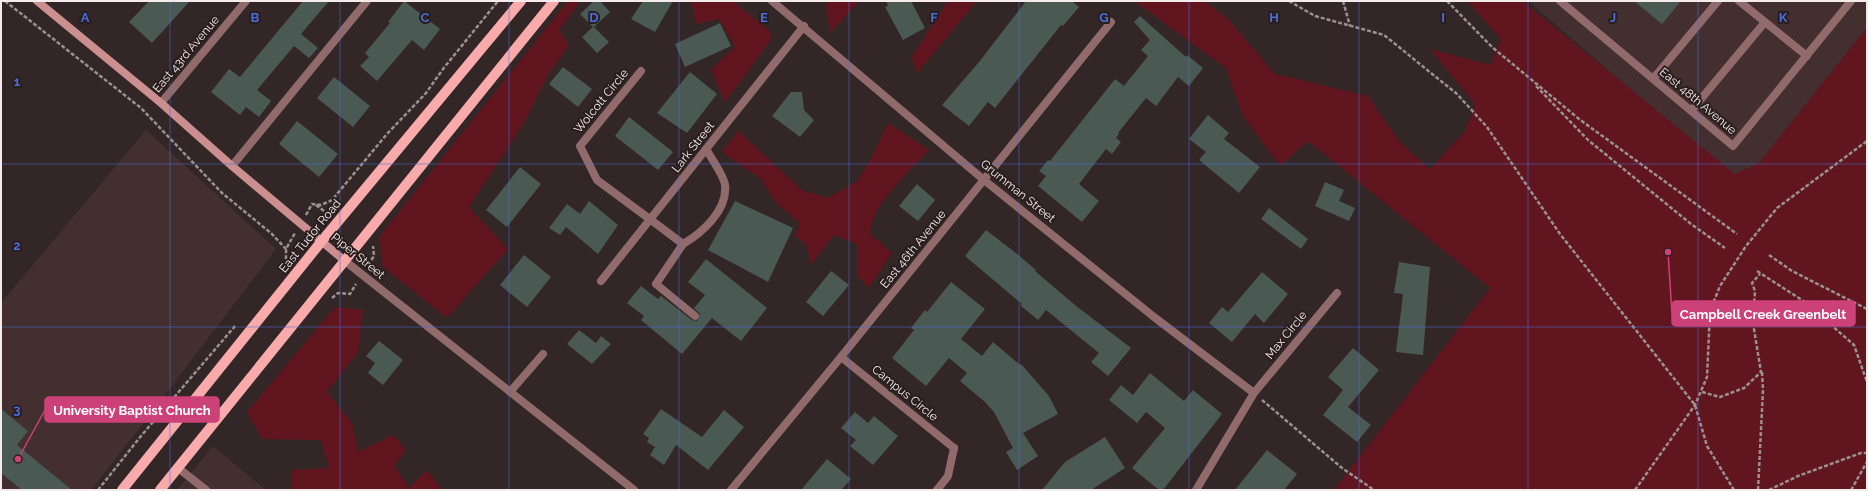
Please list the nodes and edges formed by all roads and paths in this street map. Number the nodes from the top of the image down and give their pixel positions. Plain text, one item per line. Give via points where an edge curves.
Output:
1 (5, 1) edge
2 (37, 1) edge
3 (246, 1) edge
4 (367, 1) edge
5 (498, 1) edge
6 (521, 1) edge
7 (554, 1) edge
8 (772, 1) edge
9 (1289, 1) edge
10 (1343, 1) edge
11 (1447, 1) edge
12 (1560, 1) edge
13 (1718, 1) edge
14 (1739, 1) edge
15 (1851, 1) edge
16 (1111, 22) dead end
17 (1765, 22) junction
18 (804, 26) junction
19 (1350, 26) junction
20 (1807, 56) junction
21 (641, 71) dead end
22 (1528, 76) junction
23 (1653, 79) junction
24 (161, 103) junction
25 (1692, 111) junction
26 (1867, 141) edge
27 (706, 149) junction
28 (232, 166) junction
29 (984, 180) junction
30 (312, 204) dead end
31 (652, 220) junction
32 (1737, 234) dead end
33 (321, 242) junction
34 (683, 244) junction
35 (1725, 248) dead end
36 (1769, 255) dead end
37 (345, 262) junction
38 (286, 263) junction
39 (282, 269) dead end
40 (299, 270) junction
41 (1757, 272) dead end
42 (1760, 274) junction
43 (601, 281) dead end
44 (326, 285) junction
45 (338, 293) dead end
46 (1337, 293) dead end
47 (1867, 309) edge
48 (695, 316) dead end
49 (236, 325) dead end
50 (543, 354) dead end
51 (841, 357) junction
52 (1762, 372) junction
53 (1867, 382) edge
54 (510, 392) junction
55 (1702, 392) junction
56 (1254, 394) junction
57 (1695, 405) junction
58 (1867, 453) edge
59 (1867, 462) edge
60 (178, 468) junction
61 (201, 488) edge
62 (98, 490) edge
63 (122, 490) edge
64 (160, 490) edge
65 (634, 490) edge
66 (731, 490) edge
67 (937, 490) edge
68 (1196, 490) edge
69 (1374, 490) edge
70 (1635, 490) edge
71 (1734, 490) edge
72 (1758, 490) edge
73 (1769, 490) edge
74 (1851, 490) edge

1 - 38 path via 141,108 222,193 272,234 286,249
2 - 24 street, Piper Street
3 - 24 street, East 43rd Avenue
4 - 28 street
5 - 30 path via 443,68 426,93 387,134 332,200 321,205
6 - 33 main road, East Tudor Road
7 - 37 main road
8 - 18 street, Grumman Street
9 - 19 path via 1315,16
10 - 19 path
11 - 22 path via 1492,47
12 - 23 street, East 48th Avenue
13 - 23 street
14 - 17 street
15 - 20 street, East 48th Avenue
16 - 29 street, East 46th Avenue
17 - 20 street
17 - 25 street
18 - 27 street, Lark Street
18 - 29 street, Grumman Street
19 - 57 path via 1384,35 1457,94 1487,128 1560,234
20 - 25 street, East 48th Avenue via 1733,146
21 - 31 street, Wolcott Circle via 580,146 597,180
22 - 32 path via 1579,119
22 - 35 path via 1588,140 1691,224
23 - 25 street, East 48th Avenue
24 - 28 street, Piper Street
26 - 55 path via 1777,208 1746,246 1720,286 1710,311 1707,377
27 - 31 street, Lark Street
27 - 34 street via 725,184 725,192 720,207 708,224 694,238
28 - 33 street, Piper Street
29 - 51 street, East 46th Avenue
29 - 56 street, Grumman Street
31 - 34 street
31 - 43 street, Lark Street
33 - 37 street, Piper Street
33 - 40 main road, East Tudor Road
34 - 48 street via 656,284
36 - 47 path via 1792,271
37 - 44 main road
37 - 54 street, Piper Street
38 - 39 path
38 - 40 path
40 - 63 main road, East Tudor Road
41 - 42 path
42 - 52 path via 1752,283 1755,291 1753,323
42 - 53 path via 1805,302 1854,345
44 - 45 path
44 - 60 main road
46 - 56 street, Max Circle
49 - 62 path
50 - 54 street
51 - 66 street, East 46th Avenue
51 - 67 street, Campus Circle via 954,448 948,476
52 - 55 path via 1744,388 1720,397
52 - 72 path
54 - 65 street, Piper Street
55 - 57 path
56 - 68 street, Max Circle
56 - 69 path via 1342,468
57 - 70 path
57 - 71 path via 1707,446
58 - 73 path via 1798,476
59 - 74 path
60 - 61 street
60 - 64 main road

